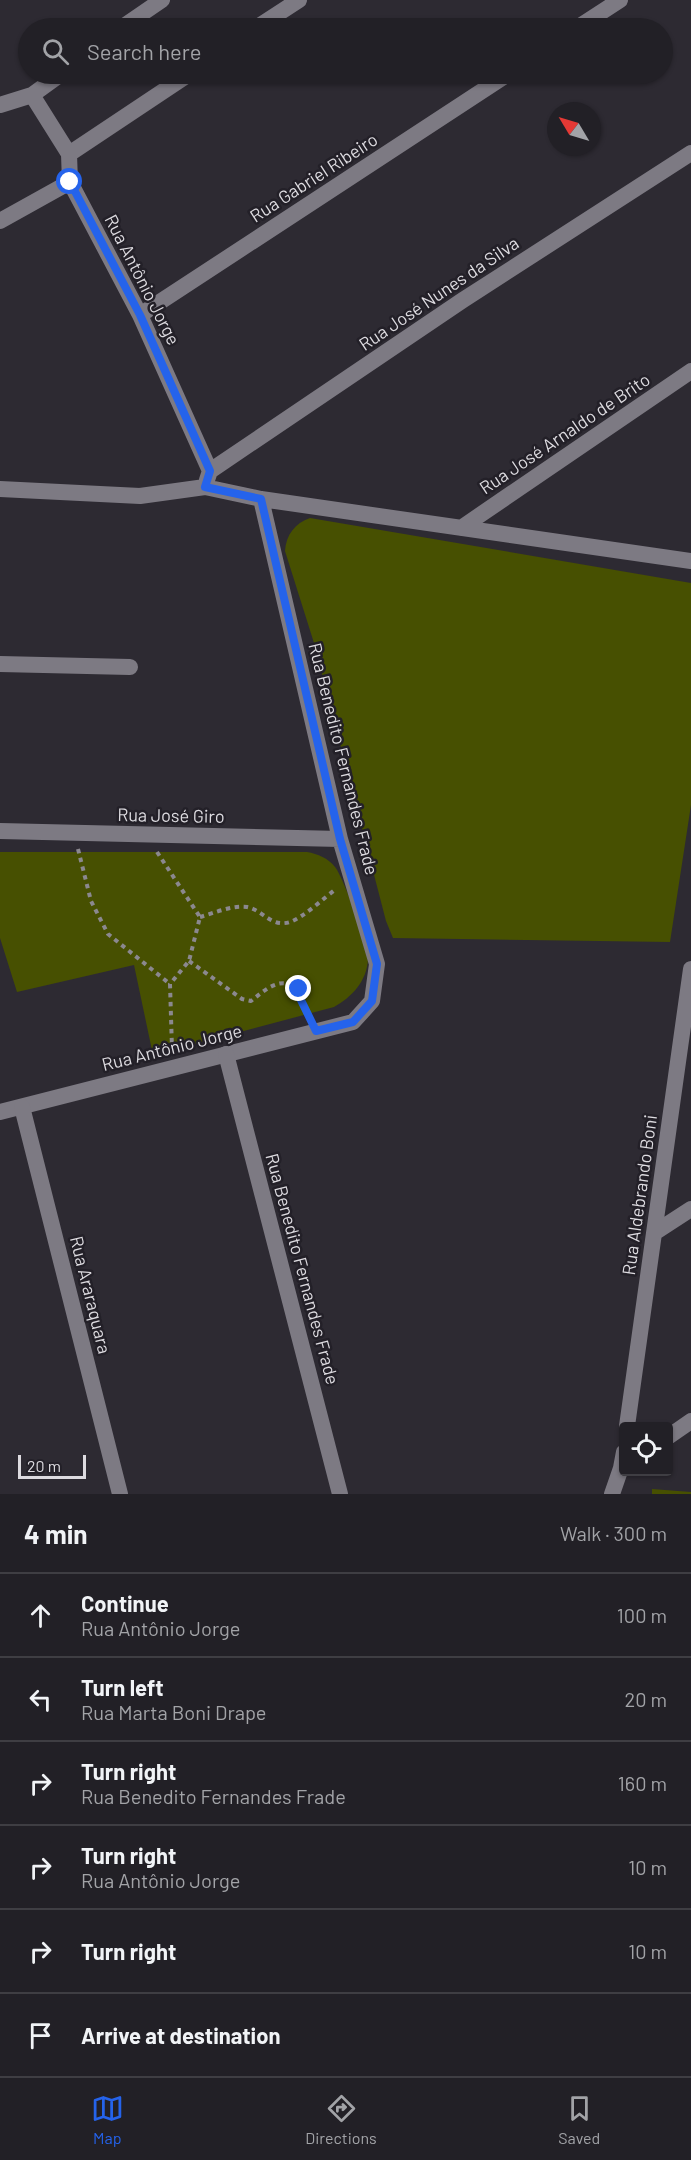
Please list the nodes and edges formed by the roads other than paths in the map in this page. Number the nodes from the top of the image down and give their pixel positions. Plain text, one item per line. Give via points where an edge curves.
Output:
1 (162, 0) edge
2 (299, 0) edge
3 (620, 0) edge
4 (136, 18) edge
5 (271, 18) edge
6 (592, 18) edge
7 (46, 84) edge
8 (174, 84) edge
9 (493, 84) edge
10 (32, 94) junction
11 (0, 105) edge
12 (691, 153) edge
13 (69, 154) junction
14 (70, 182) junction
15 (0, 221) edge
16 (140, 315) junction
17 (691, 371) edge
18 (210, 471) junction
19 (205, 487) junction
20 (0, 489) edge
21 (261, 499) junction
22 (461, 528) junction
23 (691, 561) edge
24 (0, 664) edge
25 (130, 667) dead end
26 (0, 831) edge
27 (340, 839) junction
28 (691, 969) edge
29 (689, 999) edge
30 (353, 1022) joint
31 (226, 1054) junction
32 (22, 1107) junction
33 (0, 1112) edge
34 (691, 1209) edge
35 (654, 1233) junction
36 (628, 1422) edge
37 (691, 1422) edge
38 (673, 1434) edge
39 (619, 1474) edge
40 (120, 1494) edge
41 (340, 1494) edge
42 (612, 1494) edge

1 - 4 street
2 - 5 street
3 - 6 street
7 - 10 street
8 - 13 street
9 - 16 street, Rua Gabriel Ribeiro
10 - 11 street
10 - 13 street, Rua Antônio Jorge
12 - 18 street, Rua José Nunes da Silva via 463,300
13 - 14 street, Rua Antônio Jorge
14 - 15 street
14 - 16 street, Rua Antônio Jorge
16 - 18 street, Rua Antônio Jorge
17 - 22 street, Rua José Arnaldo de Brito
18 - 19 street
19 - 20 street via 140,496
19 - 21 street
21 - 22 street
21 - 27 street, Rua Benedito Fernandes Frade
22 - 23 street
24 - 25 street
26 - 27 street, Rua José Giro
27 - 30 street, Rua Benedito Fernandes Frade via 377,964 372,1001
28 - 29 street, Rua Aldebrando Boni
29 - 35 street, Rua Aldebrando Boni
30 - 31 street, Rua Antônio Jorge
31 - 32 street, Rua Antônio Jorge
31 - 41 street, Rua Benedito Fernandes Frade
32 - 33 street, Rua Antônio Jorge
32 - 40 street, Rua Araraquara
34 - 35 street
35 - 36 street, Rua Aldebrando Boni
37 - 38 street
39 - 42 street

